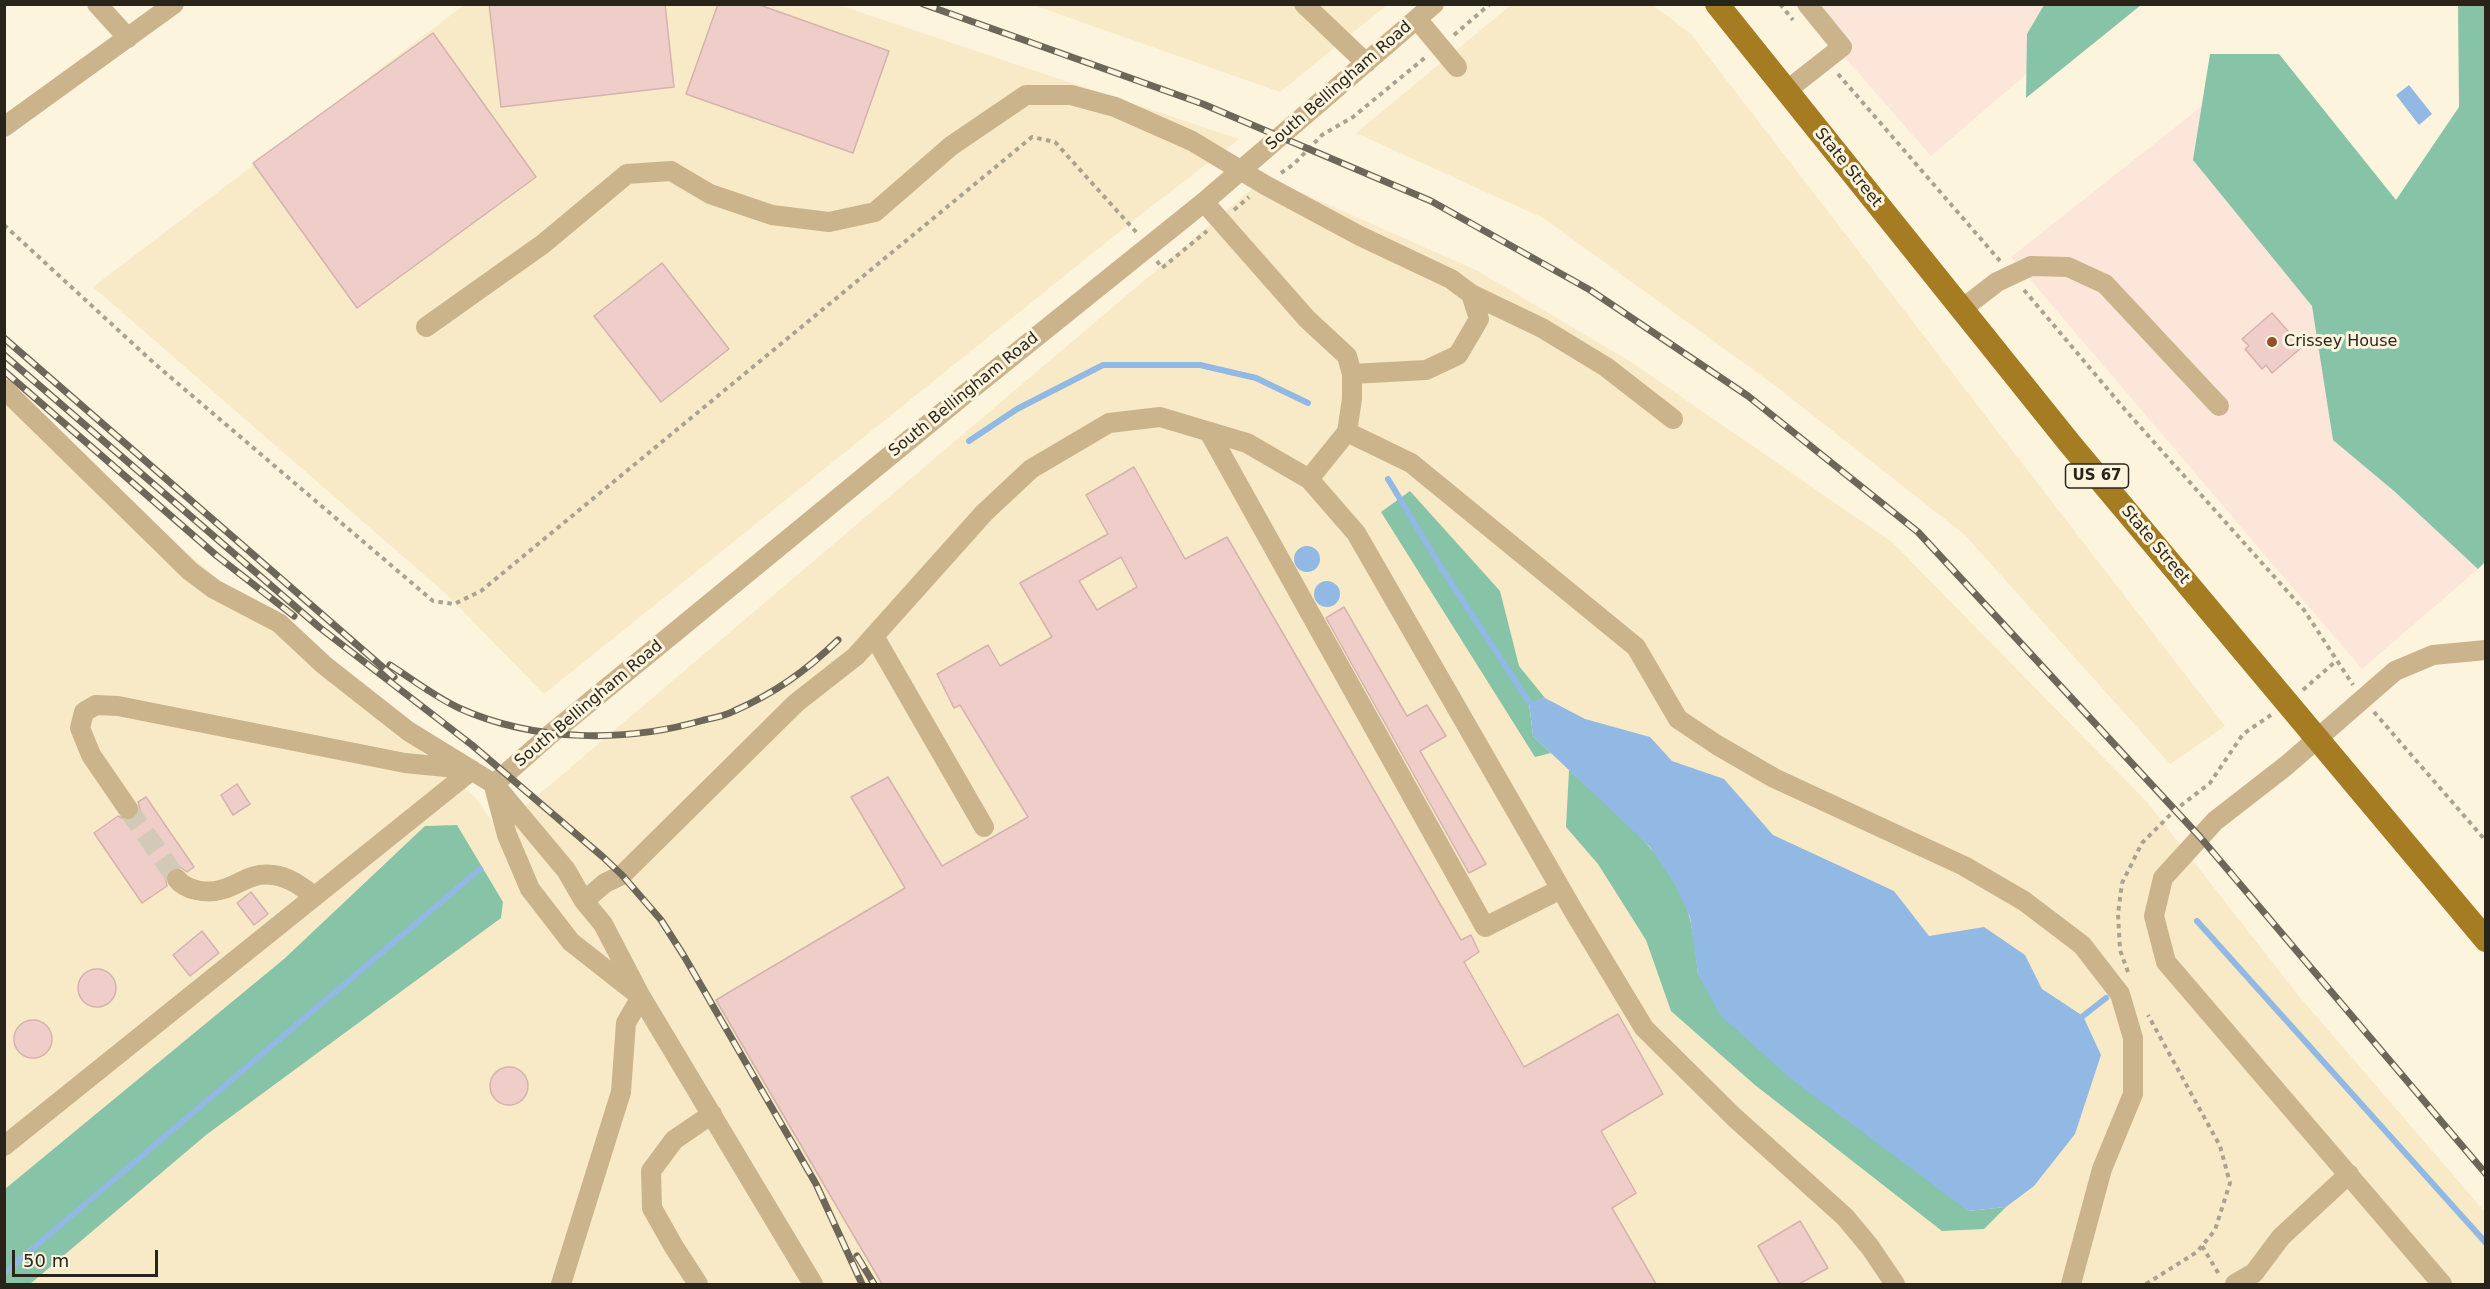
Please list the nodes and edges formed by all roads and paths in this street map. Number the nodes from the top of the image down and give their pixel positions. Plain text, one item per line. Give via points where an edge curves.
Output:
1 (97, 4) edge
2 (174, 4) edge
3 (1304, 4) edge
4 (1434, 4) edge
5 (1490, 4) edge
6 (1717, 4) edge
7 (1780, 4) edge
8 (1808, 4) edge
9 (1417, 19) junction
10 (1800, 28) dead end
11 (128, 39) junction
12 (1439, 46) junction
13 (1826, 60) junction
14 (1366, 63) junction
15 (1457, 67) dead end
16 (1786, 91) junction
17 (4, 127) edge
18 (1242, 170) junction
19 (1265, 185) junction
20 (1204, 202) junction
21 (1220, 221) junction
22 (4, 225) edge
23 (1149, 247) junction
24 (2012, 275) junction
25 (1471, 294) junction
26 (1962, 309) junction
27 (426, 327) dead end
28 (1352, 375) junction
29 (4, 389) edge
30 (2219, 406) dead end
31 (1673, 418) dead end
32 (1209, 432) junction
33 (1347, 432) junction
34 (1309, 479) junction
35 (874, 636) junction
36 (2486, 650) edge
37 (2363, 699) junction
38 (2316, 739) junction
39 (472, 770) junction
40 (494, 784) junction
41 (128, 809) tunnel mouth
42 (984, 827) dead end
43 (2486, 841) edge
44 (177, 879) tunnel mouth
45 (1561, 889) junction
46 (314, 896) junction
47 (585, 902) junction
48 (2486, 940) edge
49 (641, 997) junction
50 (712, 1114) junction
51 (4, 1146) edge
52 (2349, 1174) junction
53 (2202, 1246) dead end
54 (563, 1283) edge
55 (698, 1284) edge
56 (813, 1284) edge
57 (1895, 1284) edge
58 (2071, 1284) edge
59 (2233, 1284) edge
60 (2442, 1284) edge

1 - 11 street
2 - 11 street
3 - 14 street
4 - 9 street, South Bellingham Road
5 - 12 path
6 - 16 main road, State Street / US 67
7 - 10 path
8 - 13 street via 1842,46
9 - 12 street
9 - 14 street, South Bellingham Road
11 - 17 street
12 - 15 street
12 - 19 path via 1353,117 1322,135 1294,164
13 - 16 street
13 - 24 path
14 - 18 street, South Bellingham Road
16 - 26 main road, State Street / US 67
18 - 19 street
18 - 20 street, South Bellingham Road
18 - 27 street via 1192,141 1115,107 1071,95 1026,95 951,146 875,212 829,222 772,215 710,194 671,171 627,174 543,244
19 - 21 path
19 - 25 street via 1451,279
20 - 21 street
20 - 23 street, South Bellingham Road
21 - 23 path via 1162,268
21 - 28 street via 1306,320 1347,356
22 - 23 path via 155,364 433,602 454,604 481,591 1032,137 1055,142
23 - 40 street, South Bellingham Road
24 - 26 street
24 - 30 street via 2031,266 2068,267 2105,284
24 - 37 path via 2127,412 2304,610
25 - 28 street via 1479,319 1458,355 1426,370
25 - 31 street via 1542,328 1606,367
26 - 38 main road, State Street / US 67
28 - 33 street
29 - 39 street via 190,571 214,589 279,623 324,665 408,731
32 - 34 street via 1247,443
32 - 35 street via 1160,417 1109,423 1031,469 984,513
32 - 45 street via 1485,927
33 - 34 street
33 - 58 street via 1411,463 1636,646 1678,718 1774,778 1964,866 2024,901 2082,945 2120,994 2133,1038 2133,1094 2103,1169
34 - 45 street via 1356,533
35 - 42 street
35 - 47 street via 856,656 796,704 622,875 604,883
36 - 37 street via 2433,655 2395,671
37 - 38 street
37 - 43 path
38 - 48 main road, State Street / US 67
38 - 52 street via 2215,821 2163,878 2154,916 2166,962
39 - 40 street
39 - 41 street via 405,763 118,706 96,705 84,712 80,728 91,755
39 - 46 street
40 - 47 street via 566,870
40 - 49 street via 507,835 530,889 571,942
44 - 46 street via 193,890 220,891 246,877 273,875 295,882
45 - 57 street via 1644,1028 1734,1117 1845,1216
46 - 51 street
47 - 49 street via 603,924
49 - 50 street
49 - 54 street via 626,1023 621,1092
50 - 55 street via 674,1140 651,1171 652,1208
50 - 56 street
52 - 59 street via 2281,1237 2254,1273
52 - 60 street
53 - 59 path

